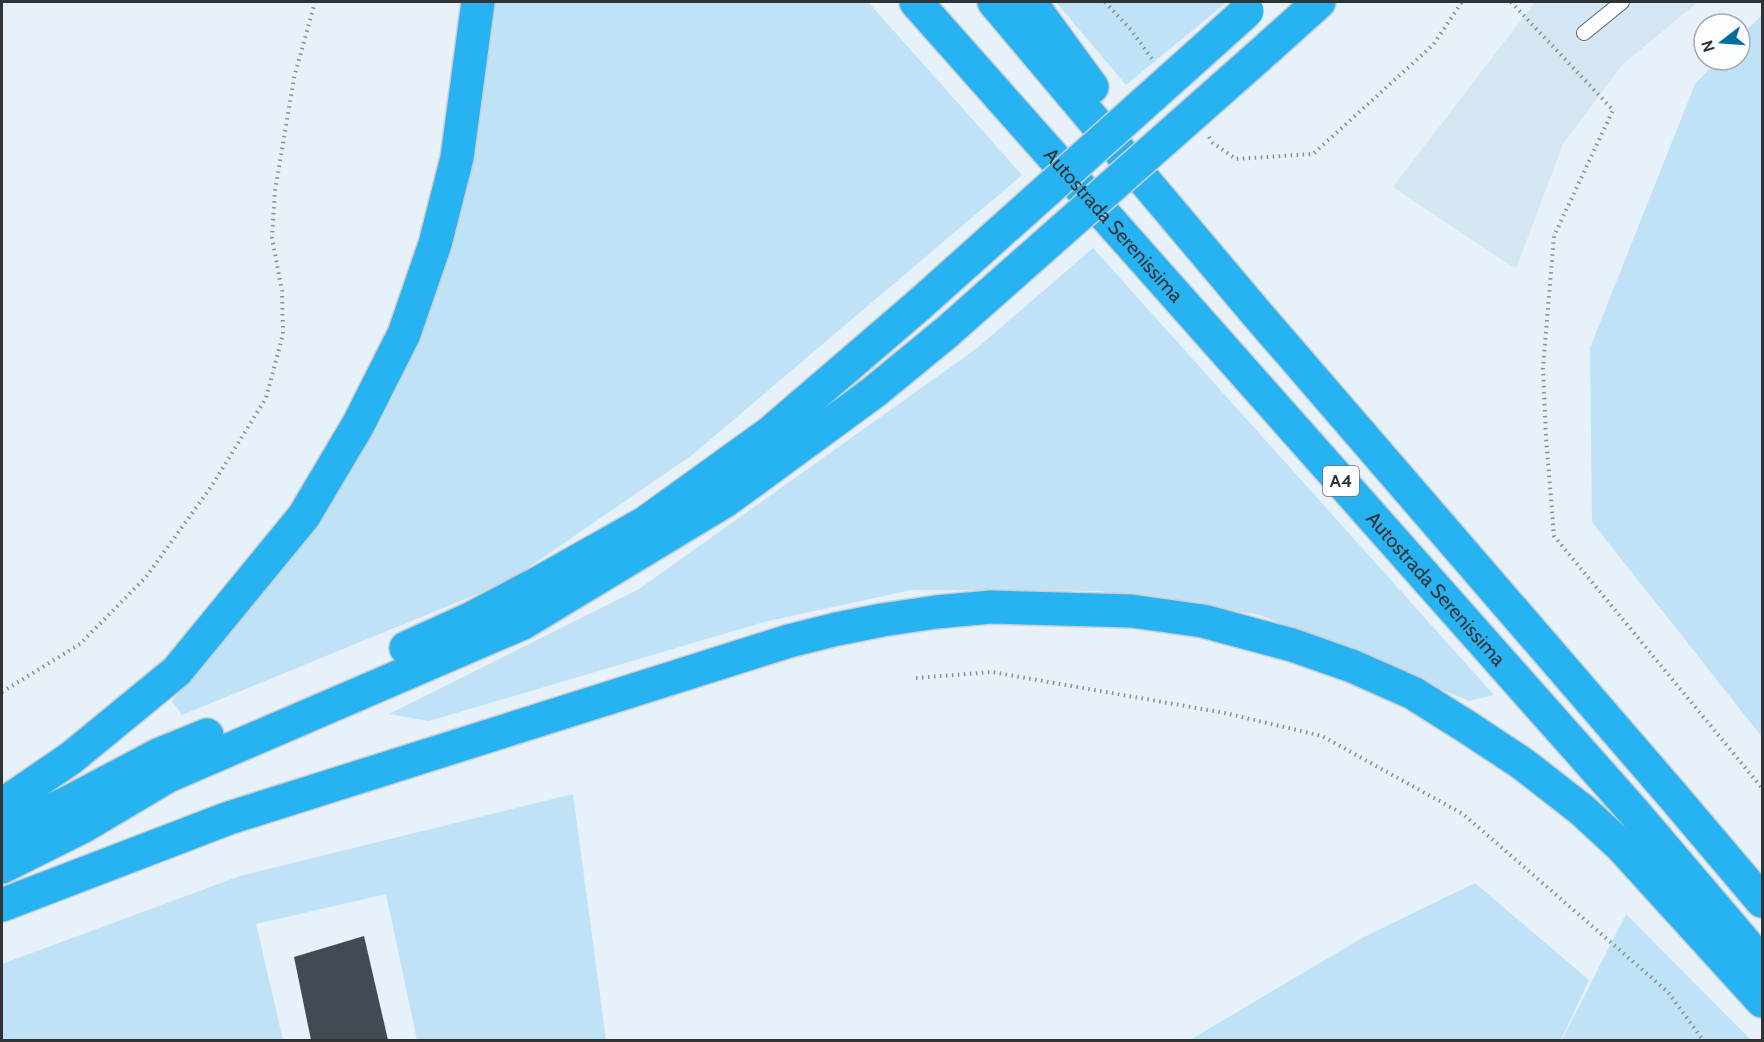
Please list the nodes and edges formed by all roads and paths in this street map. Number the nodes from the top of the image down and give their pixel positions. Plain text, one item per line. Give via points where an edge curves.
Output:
1 (315, 2) edge
2 (478, 2) edge
3 (916, 2) edge
4 (994, 2) edge
5 (1029, 2) edge
6 (1104, 2) edge
7 (1319, 2) edge
8 (1462, 2) edge
9 (1511, 2) edge
10 (1622, 2) edge
11 (1252, 6) edge
12 (1584, 33) dead end
13 (1158, 68) dead end
14 (1206, 133) dead end
15 (1257, 314) junction
16 (916, 678) dead end
17 (2, 693) edge
18 (1762, 788) edge
19 (2, 805) edge
20 (2, 833) edge
21 (2, 867) edge
22 (1762, 901) edge
23 (2, 905) edge
24 (1762, 963) edge
25 (1762, 1001) edge
26 (1703, 1041) edge

1 - 17 path via 294,78 275,191 273,238 282,291 283,334 266,398 210,487 146,577 80,644
2 - 19 highway via 457,158 435,244 404,334 358,425 310,506 177,671 72,758
3 - 24 highway, Autostrada Serenissima / A4 via 1633,811
4 - 15 highway, A4
5 - 15 highway
6 - 13 path via 1131,30
7 - 21 highway, bridge via 947,333 725,501 523,622 168,776 82,827
8 - 14 path via 1433,45 1313,154 1236,159
9 - 18 path via 1613,110 1554,236 1543,368 1554,536
10 - 12 lane
11 - 20 highway, bridge via 770,433 645,523 470,619 322,688 158,755
15 - 22 highway, A4
16 - 26 path via 992,672 1225,713 1322,736 1463,813 1668,992
23 - 25 highway via 229,819 789,641 882,620 991,607 1131,611 1203,621 1292,645 1413,693 1523,764 1582,810 1620,845

